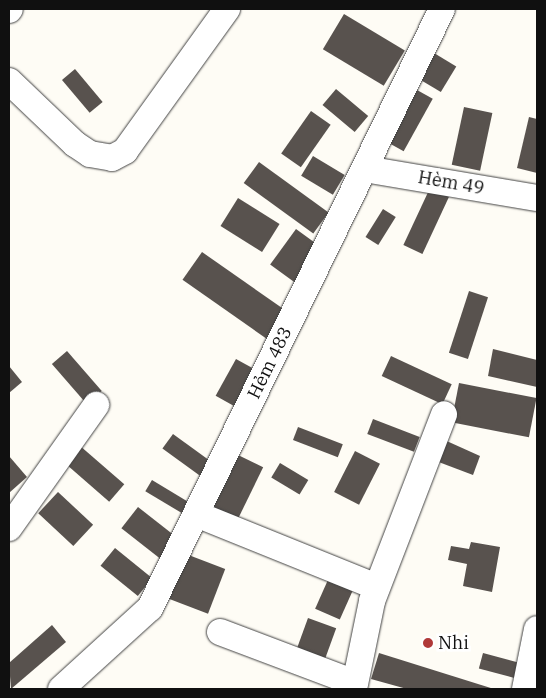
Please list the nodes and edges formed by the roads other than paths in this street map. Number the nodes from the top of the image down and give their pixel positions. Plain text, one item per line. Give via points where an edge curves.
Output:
1 (227, 9) edge
2 (442, 9) edge
3 (9, 81) edge
4 (365, 169) junction
5 (537, 198) edge
6 (96, 405) dead end
7 (444, 414) dead end
8 (196, 514) junction
9 (9, 528) edge
10 (377, 588) junction
11 (537, 629) edge
12 (220, 632) dead end
13 (354, 686) edge
14 (61, 689) edge
15 (525, 689) edge

1 - 3 street via 124,151 112,158 90,154 75,144
2 - 4 street, Hẻm 483
4 - 5 street, Hèm 49
4 - 8 street, Hẻm 483
6 - 9 street
7 - 10 street
8 - 10 street
8 - 14 street, Hẻm 483 via 150,608
10 - 13 street
11 - 15 street
12 - 13 street

